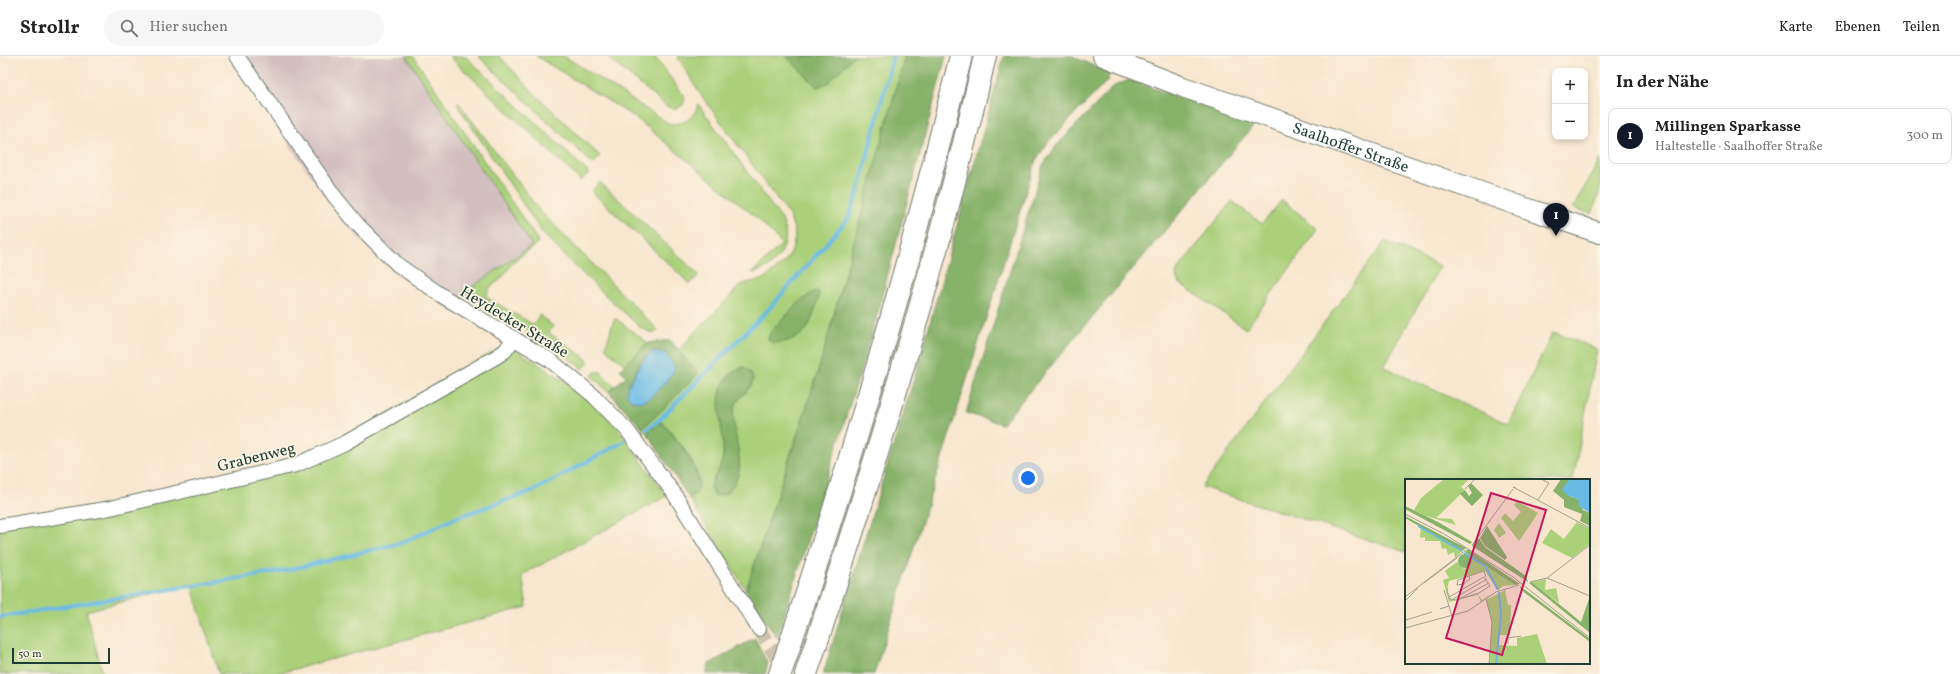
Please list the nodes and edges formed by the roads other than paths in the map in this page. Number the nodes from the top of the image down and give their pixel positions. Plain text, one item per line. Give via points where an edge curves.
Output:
1 (238, 56) edge
2 (961, 56) edge
3 (985, 56) edge
4 (1103, 56) edge
5 (1600, 233) edge
6 (514, 338) junction
7 (0, 526) edge
8 (759, 629) tunnel mouth
9 (780, 674) edge
10 (806, 674) edge

1 - 6 street, Heydecker Straße via 322,180 358,225 398,265 444,297
2 - 9 highway via 941,138 882,348 824,546
3 - 10 highway via 964,145 904,360 843,564
4 - 5 street, Saalhoffer Straße via 1183,88
6 - 7 street, Grabenweg via 496,357 443,388 345,443 296,465 106,509
6 - 8 street, Heydecker Straße via 568,373 627,430 673,492

